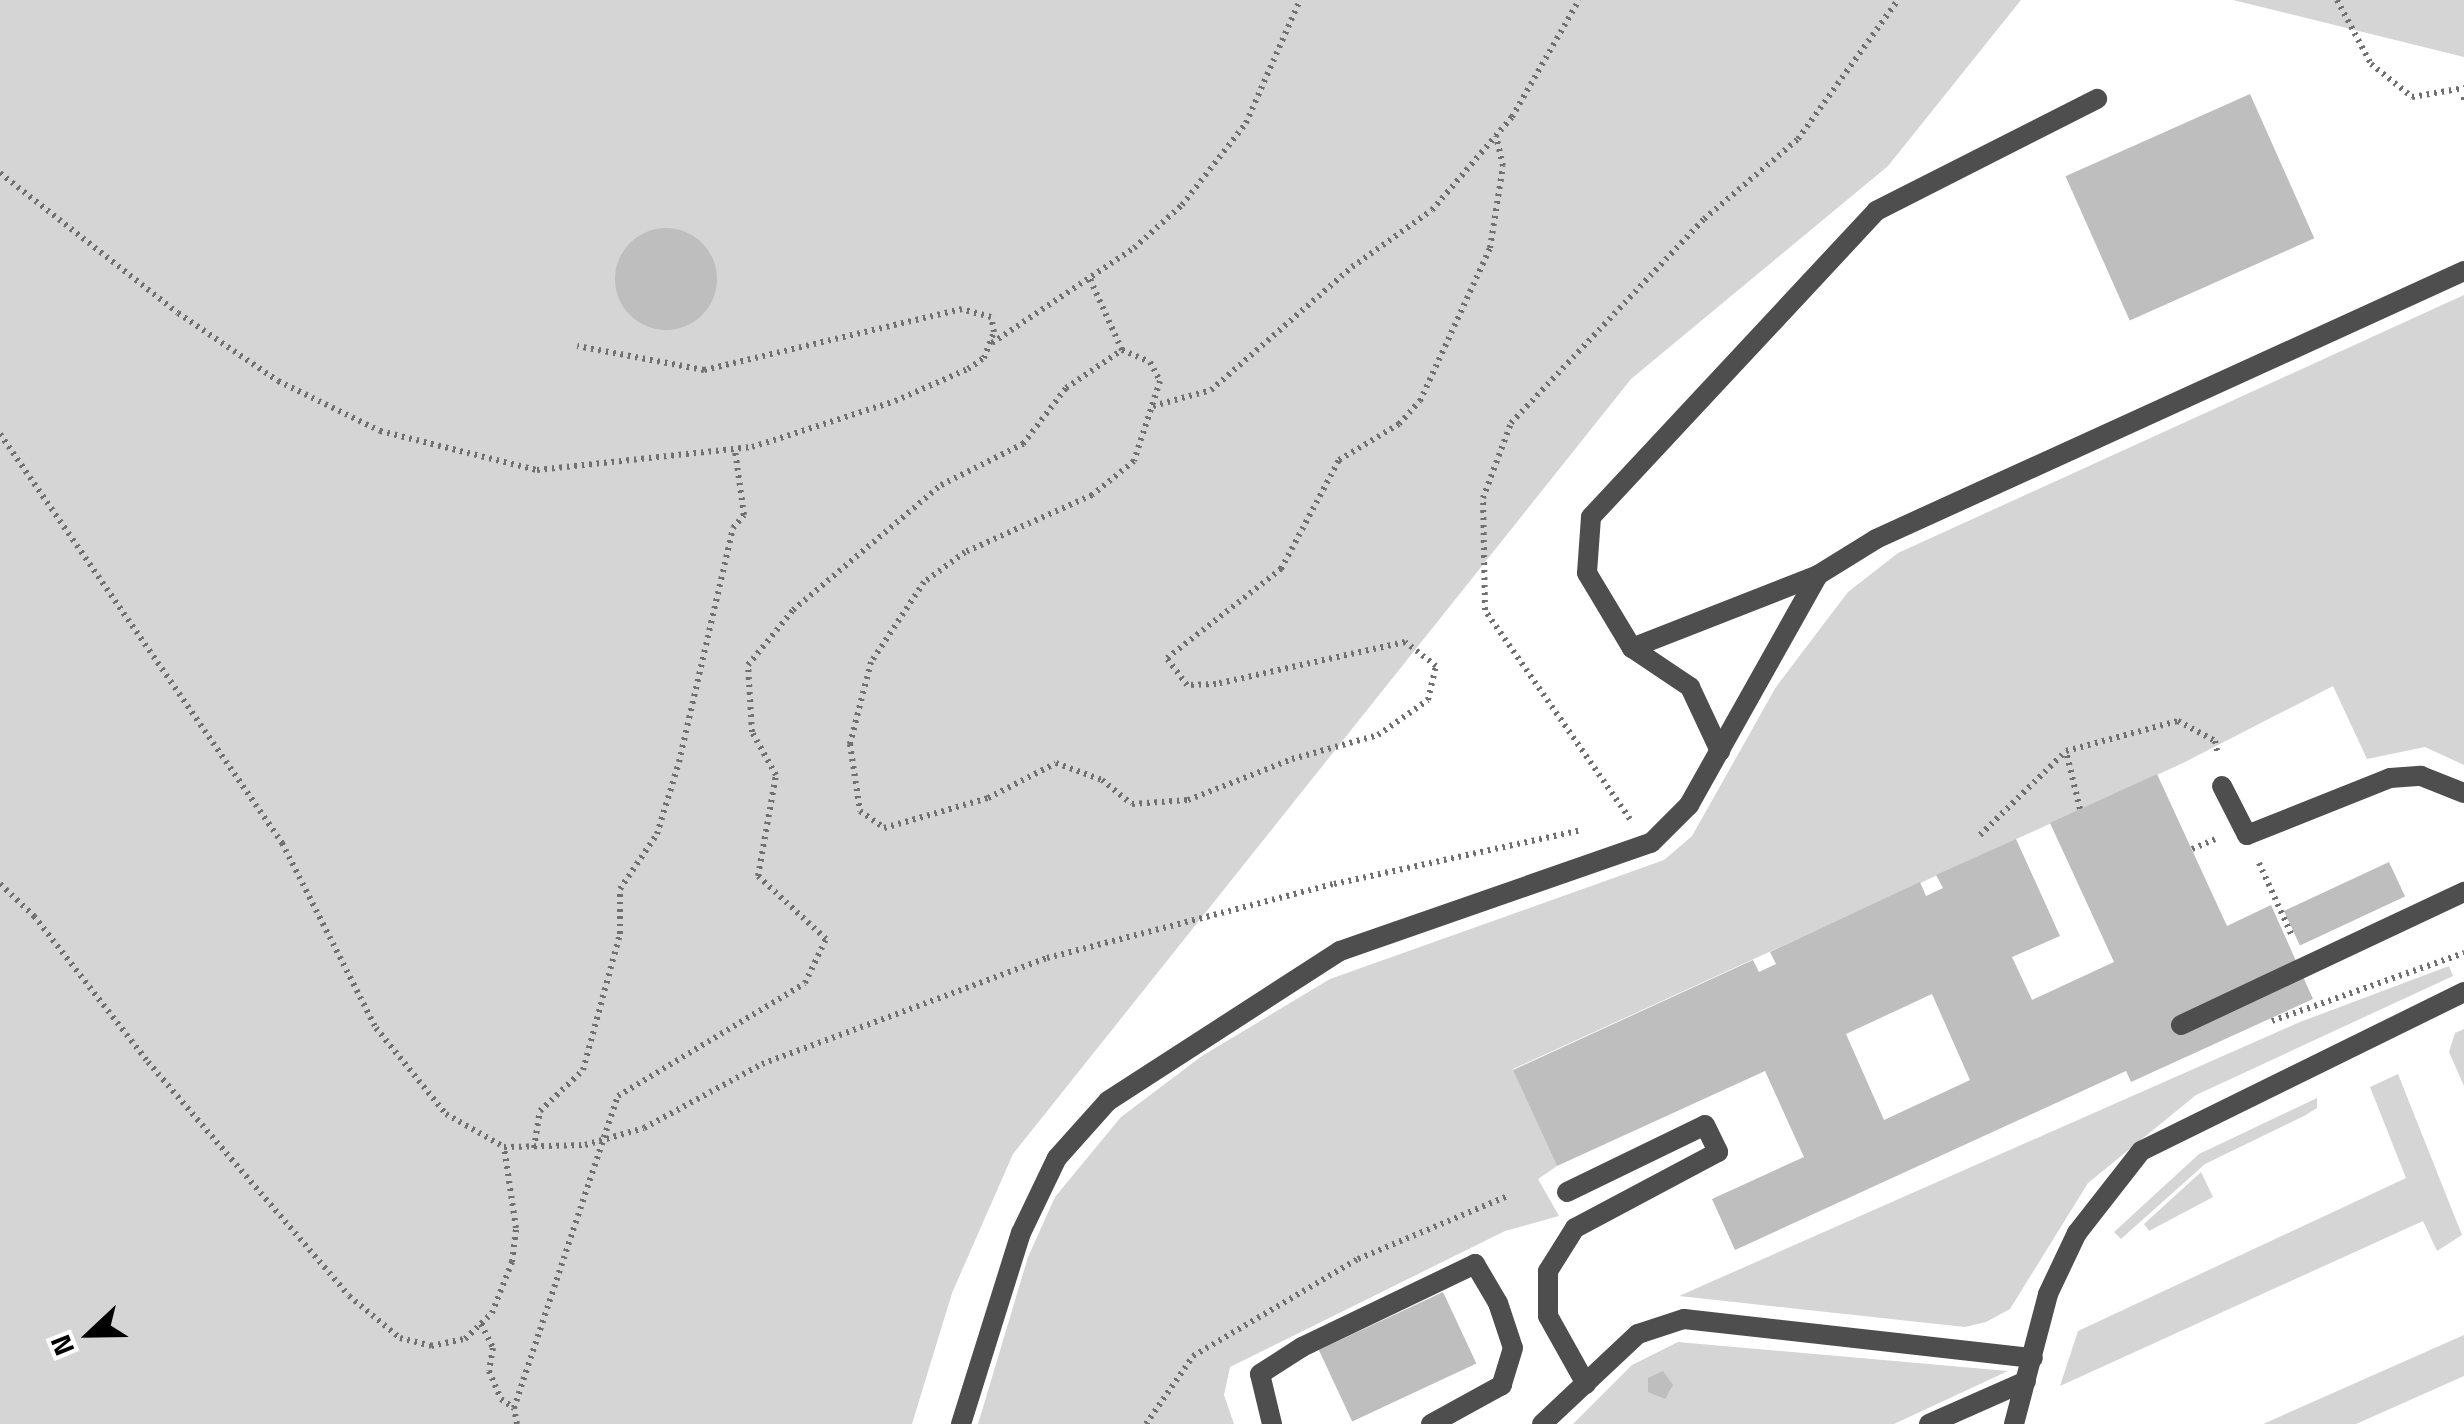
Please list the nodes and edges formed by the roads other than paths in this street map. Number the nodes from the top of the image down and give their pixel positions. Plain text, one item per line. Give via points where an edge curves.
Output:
1 (2098, 100) dead end
2 (2464, 271) edge
3 (1818, 575) junction
4 (1632, 648) junction
5 (1720, 751) junction
6 (2222, 786) road end
7 (2464, 793) edge
8 (2464, 892) edge
9 (2464, 992) edge
10 (2181, 1025) dead end
11 (1567, 1192) dead end
12 (2032, 1358) junction
13 (2026, 1382) junction
14 (1586, 1384) junction
15 (961, 1424) edge
16 (1272, 1424) edge
17 (1431, 1424) edge
18 (1542, 1424) edge
19 (1929, 1424) edge
20 (2014, 1424) edge

1 - 4 street via 1876,211 1591,517 1587,574
2 - 3 street via 1876,539
3 - 4 street
3 - 5 street
4 - 5 street via 1690,688
5 - 15 street via 1690,805 1650,843 1340,951 1108,1100 1057,1158 1021,1233
6 - 7 street via 2247,835 2390,778 2420,776
8 - 10 street
9 - 12 street via 2141,1151 2077,1233 2048,1294
11 - 14 street via 1705,1125 1718,1152 1575,1228 1548,1271 1548,1316
12 - 13 street
12 - 14 street via 1684,1319 1638,1334
13 - 19 street
13 - 20 street
14 - 18 street
16 - 17 street via 1260,1374 1475,1264 1513,1348 1502,1385

